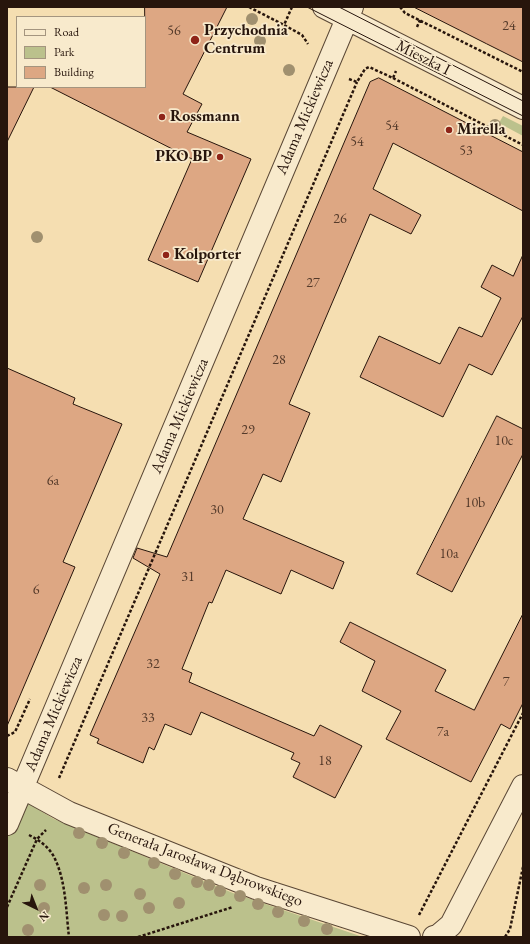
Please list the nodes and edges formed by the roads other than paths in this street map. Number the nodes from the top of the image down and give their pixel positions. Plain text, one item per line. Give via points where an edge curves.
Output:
1 (324, 7) edge
2 (349, 13) edge
3 (523, 108) edge
4 (15, 784) edge
5 (523, 786) edge
6 (7, 824) edge
7 (413, 928) edge
8 (436, 937) edge

1 - 2 street, Mieszka I
2 - 3 street, Mieszka I
2 - 4 street, Adama Mickiewicza
4 - 6 street, Adama Mickiewicza
4 - 7 street, Generała Jarosława Dąbrowskiego via 69,813 256,888
5 - 8 street via 451,925

